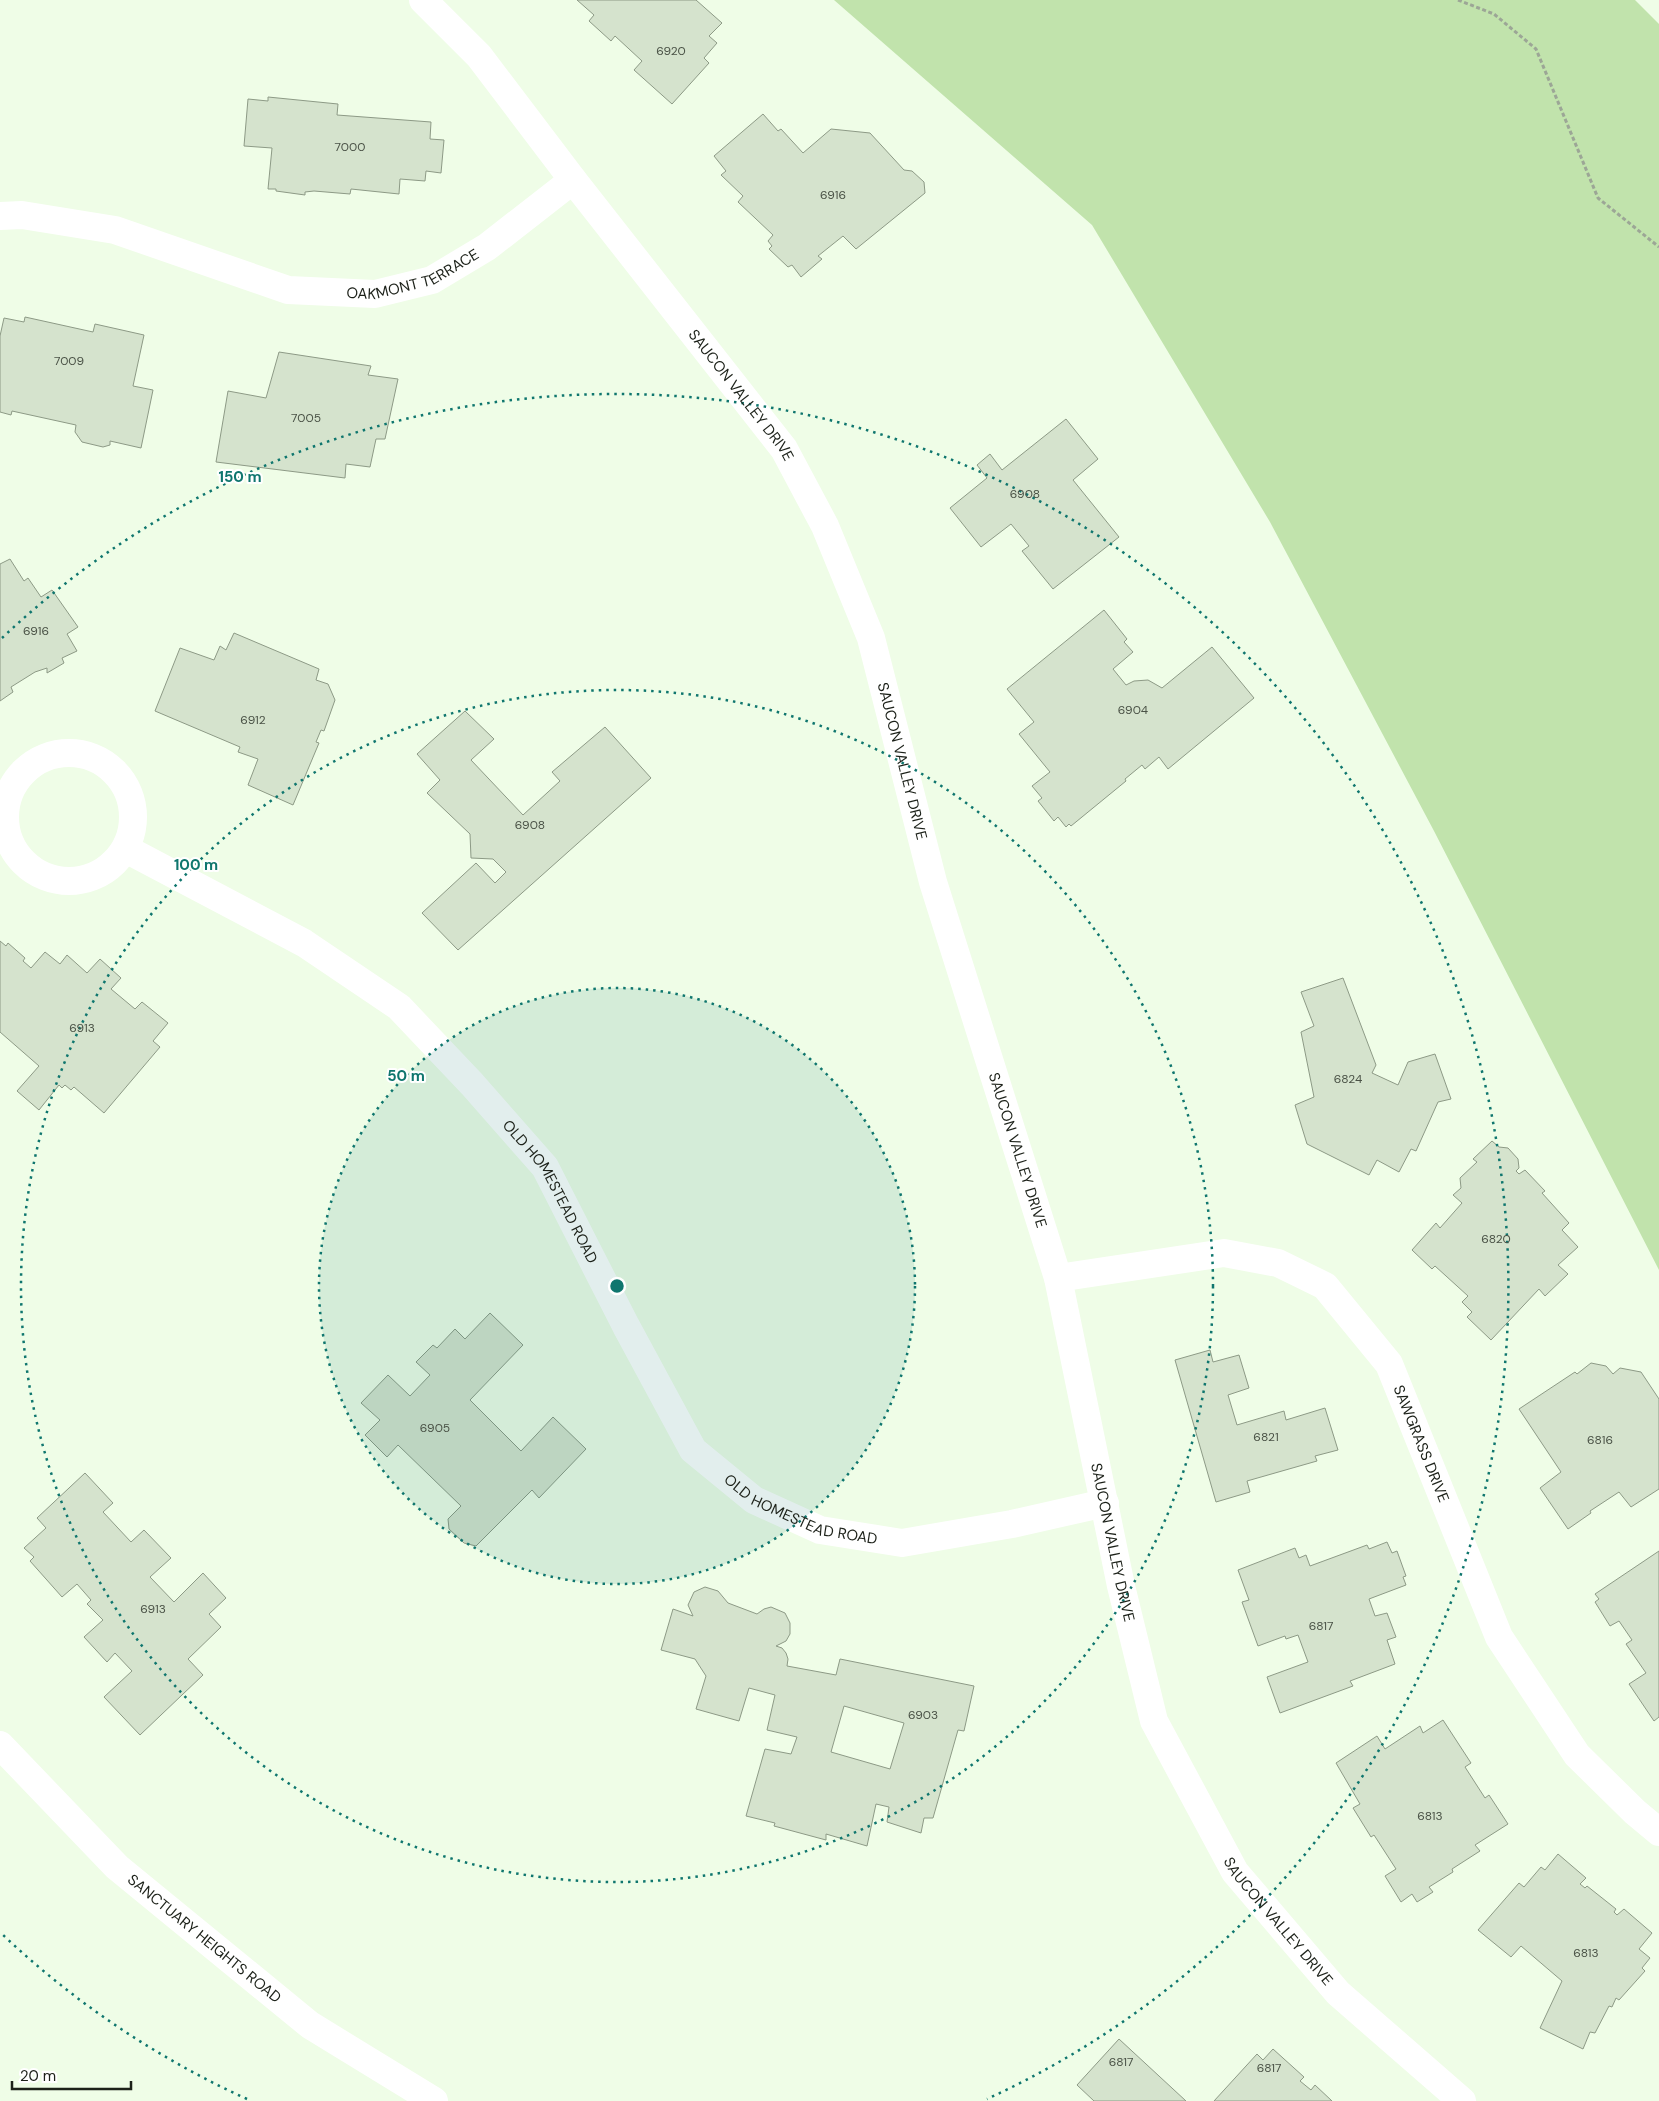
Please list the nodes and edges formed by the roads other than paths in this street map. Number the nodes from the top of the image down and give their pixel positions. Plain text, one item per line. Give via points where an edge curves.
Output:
1 (423, 0) edge
2 (574, 180) junction
3 (0, 216) edge
4 (126, 849) junction
5 (1058, 1278) junction
6 (1105, 1503) junction
7 (0, 1745) edge
8 (1659, 1832) edge
9 (434, 2101) edge
10 (1462, 2101) edge

1 - 2 street via 478,56
2 - 3 street, OAKMONT TERRACE via 488,247 432,280 374,294 288,290 115,230 22,215
2 - 5 street, SAUCON VALLEY DRIVE via 784,449 825,526 871,638 933,882
4 - 4 street via 134,828 134,805 125,784 110,766 91,756 62,752 40,759 22,773 10,792 4,824 11,846 24,864 43,877 65,882 88,880 107,870
4 - 6 street, OLD HOMESTEAD ROAD via 304,943 399,1007 545,1166 693,1450 754,1500 820,1530 902,1543 1012,1524
5 - 6 street, SAUCON VALLEY DRIVE
5 - 8 street, SAWGRASS DRIVE via 1224,1253 1278,1263 1325,1286 1390,1364 1500,1636 1577,1755
6 - 10 street, SAUCON VALLEY DRIVE via 1154,1722 1235,1872 1338,1993
7 - 9 street, SANCTUARY HEIGHTS ROAD via 117,1867 302,2019

